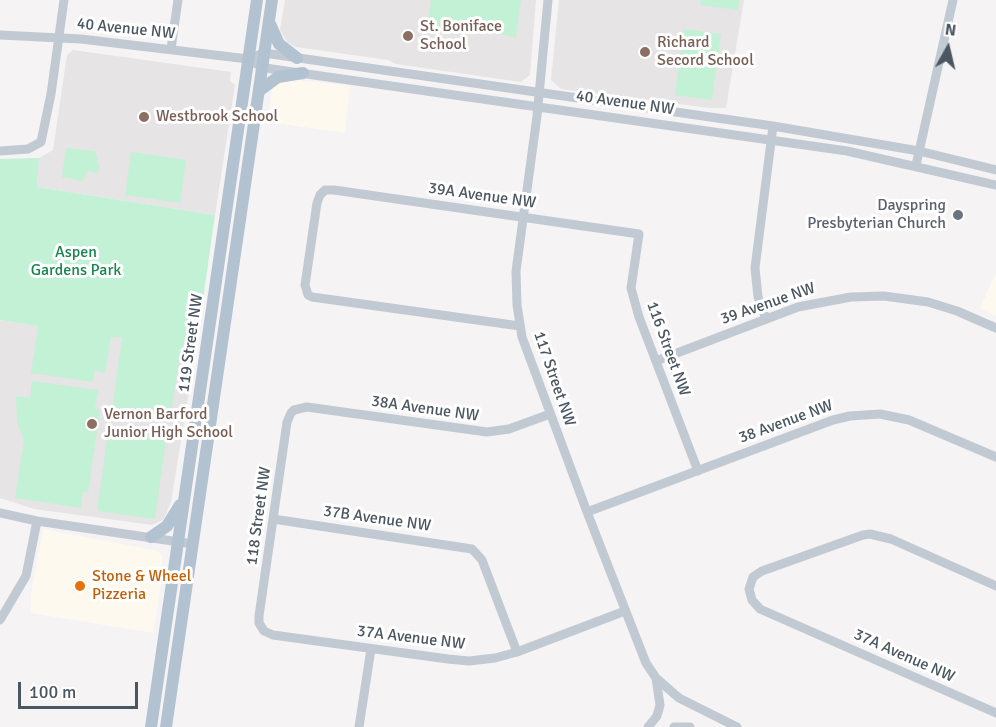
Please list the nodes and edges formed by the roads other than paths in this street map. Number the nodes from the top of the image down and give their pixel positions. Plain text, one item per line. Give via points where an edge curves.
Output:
1 (64, 0) edge
2 (178, 0) edge
3 (257, 0) edge
4 (272, 0) edge
5 (548, 0) edge
6 (953, 0) edge
7 (269, 23) junction
8 (0, 35) edge
9 (59, 38) junction
10 (171, 49) junction
11 (264, 53) junction
12 (297, 58) junction
13 (248, 59) junction
14 (262, 67) junction
15 (303, 73) junction
16 (259, 91) junction
17 (539, 93) junction
18 (538, 106) junction
19 (773, 126) junction
20 (772, 140) junction
21 (0, 151) edge
22 (919, 151) junction
23 (916, 165) junction
24 (996, 170) edge
25 (996, 185) edge
26 (523, 217) junction
27 (639, 234) joint
28 (766, 319) junction
29 (520, 326) junction
30 (996, 328) edge
31 (656, 361) junction
32 (294, 410) joint
33 (550, 414) junction
34 (996, 456) edge
35 (698, 471) junction
36 (184, 496) junction
37 (587, 512) junction
38 (0, 513) edge
39 (273, 519) junction
40 (37, 521) junction
41 (151, 537) junction
42 (178, 542) junction
43 (193, 544) junction
44 (996, 586) edge
45 (625, 611) junction
46 (0, 620) edge
47 (261, 627) joint
48 (371, 649) junction
49 (516, 652) junction
50 (656, 678) junction
51 (996, 713) edge
52 (151, 727) edge
53 (166, 727) edge
54 (359, 727) edge
55 (648, 727) edge
56 (674, 727) edge
57 (690, 727) edge
58 (737, 727) edge

1 - 9 street
2 - 10 street
3 - 13 main road, 119 Street NW
4 - 7 main road, 119 Street NW
5 - 17 street, 117 Street NW
6 - 22 street
7 - 11 main road, 119 Street NW
7 - 12 main road via 279,44
8 - 9 street, 40 Avenue NW
9 - 10 street, 40 Avenue NW
9 - 21 street via 41,142 28,149
10 - 13 street, 40 Avenue NW
11 - 12 street, 40 Avenue NW
11 - 13 street, 40 Avenue NW
11 - 14 main road, 119 Street NW
12 - 17 street, 40 Avenue NW
13 - 14 street, 40 Avenue NW
13 - 36 main road, 119 Street NW
14 - 15 street, 40 Avenue NW
14 - 16 main road, 119 Street NW
15 - 16 main road via 278,77
15 - 18 street, 40 Avenue NW
16 - 43 main road, 119 Street NW
17 - 18 street, 117 Street NW
17 - 19 street, 40 Avenue NW
18 - 20 street, 40 Avenue NW
18 - 26 street, 117 Street NW
19 - 20 street
19 - 22 street, 40 Avenue NW
20 - 23 street, 40 Avenue NW
20 - 28 street via 755,268 758,297
22 - 23 street
22 - 24 street, 40 Avenue NW
23 - 25 street, 40 Avenue NW
26 - 27 street, 39A Avenue NW
26 - 29 street, 117 Street NW via 516,271
26 - 29 street, 39A Avenue NW via 334,190 322,192 305,285 312,297
27 - 31 street, 116 Street NW via 631,288
28 - 30 street, 39 Avenue NW via 823,301 884,296 935,304
28 - 31 street, 39 Avenue NW
29 - 33 street, 117 Street NW
31 - 35 street, 116 Street NW
32 - 33 street, 38A Avenue NW via 307,407 487,432 509,429
32 - 39 street, 118 Street NW via 287,422
33 - 37 street, 117 Street NW
34 - 35 street, 38 Avenue NW via 909,420 864,414 833,420
35 - 37 street, 38 Avenue NW
36 - 41 main road via 167,526
36 - 42 main road, 119 Street NW
37 - 45 street, 117 Street NW
38 - 40 street
39 - 47 street, 118 Street NW via 259,616
39 - 49 street, 37B Avenue NW via 476,551
40 - 41 street
40 - 46 street via 26,576
41 - 42 street
42 - 43 street
42 - 52 main road, 119 Street NW
43 - 53 main road, 119 Street NW
44 - 51 street, 37A Avenue NW via 891,539 870,534 762,572 749,585 752,600 760,609
45 - 49 street, 37A Avenue NW
45 - 50 street, 117 Street NW
47 - 48 street, 37A Avenue NW via 273,635
48 - 49 street, 37A Avenue NW via 469,661
48 - 54 street
50 - 55 street via 659,709
50 - 58 street via 688,704
56 - 57 street

